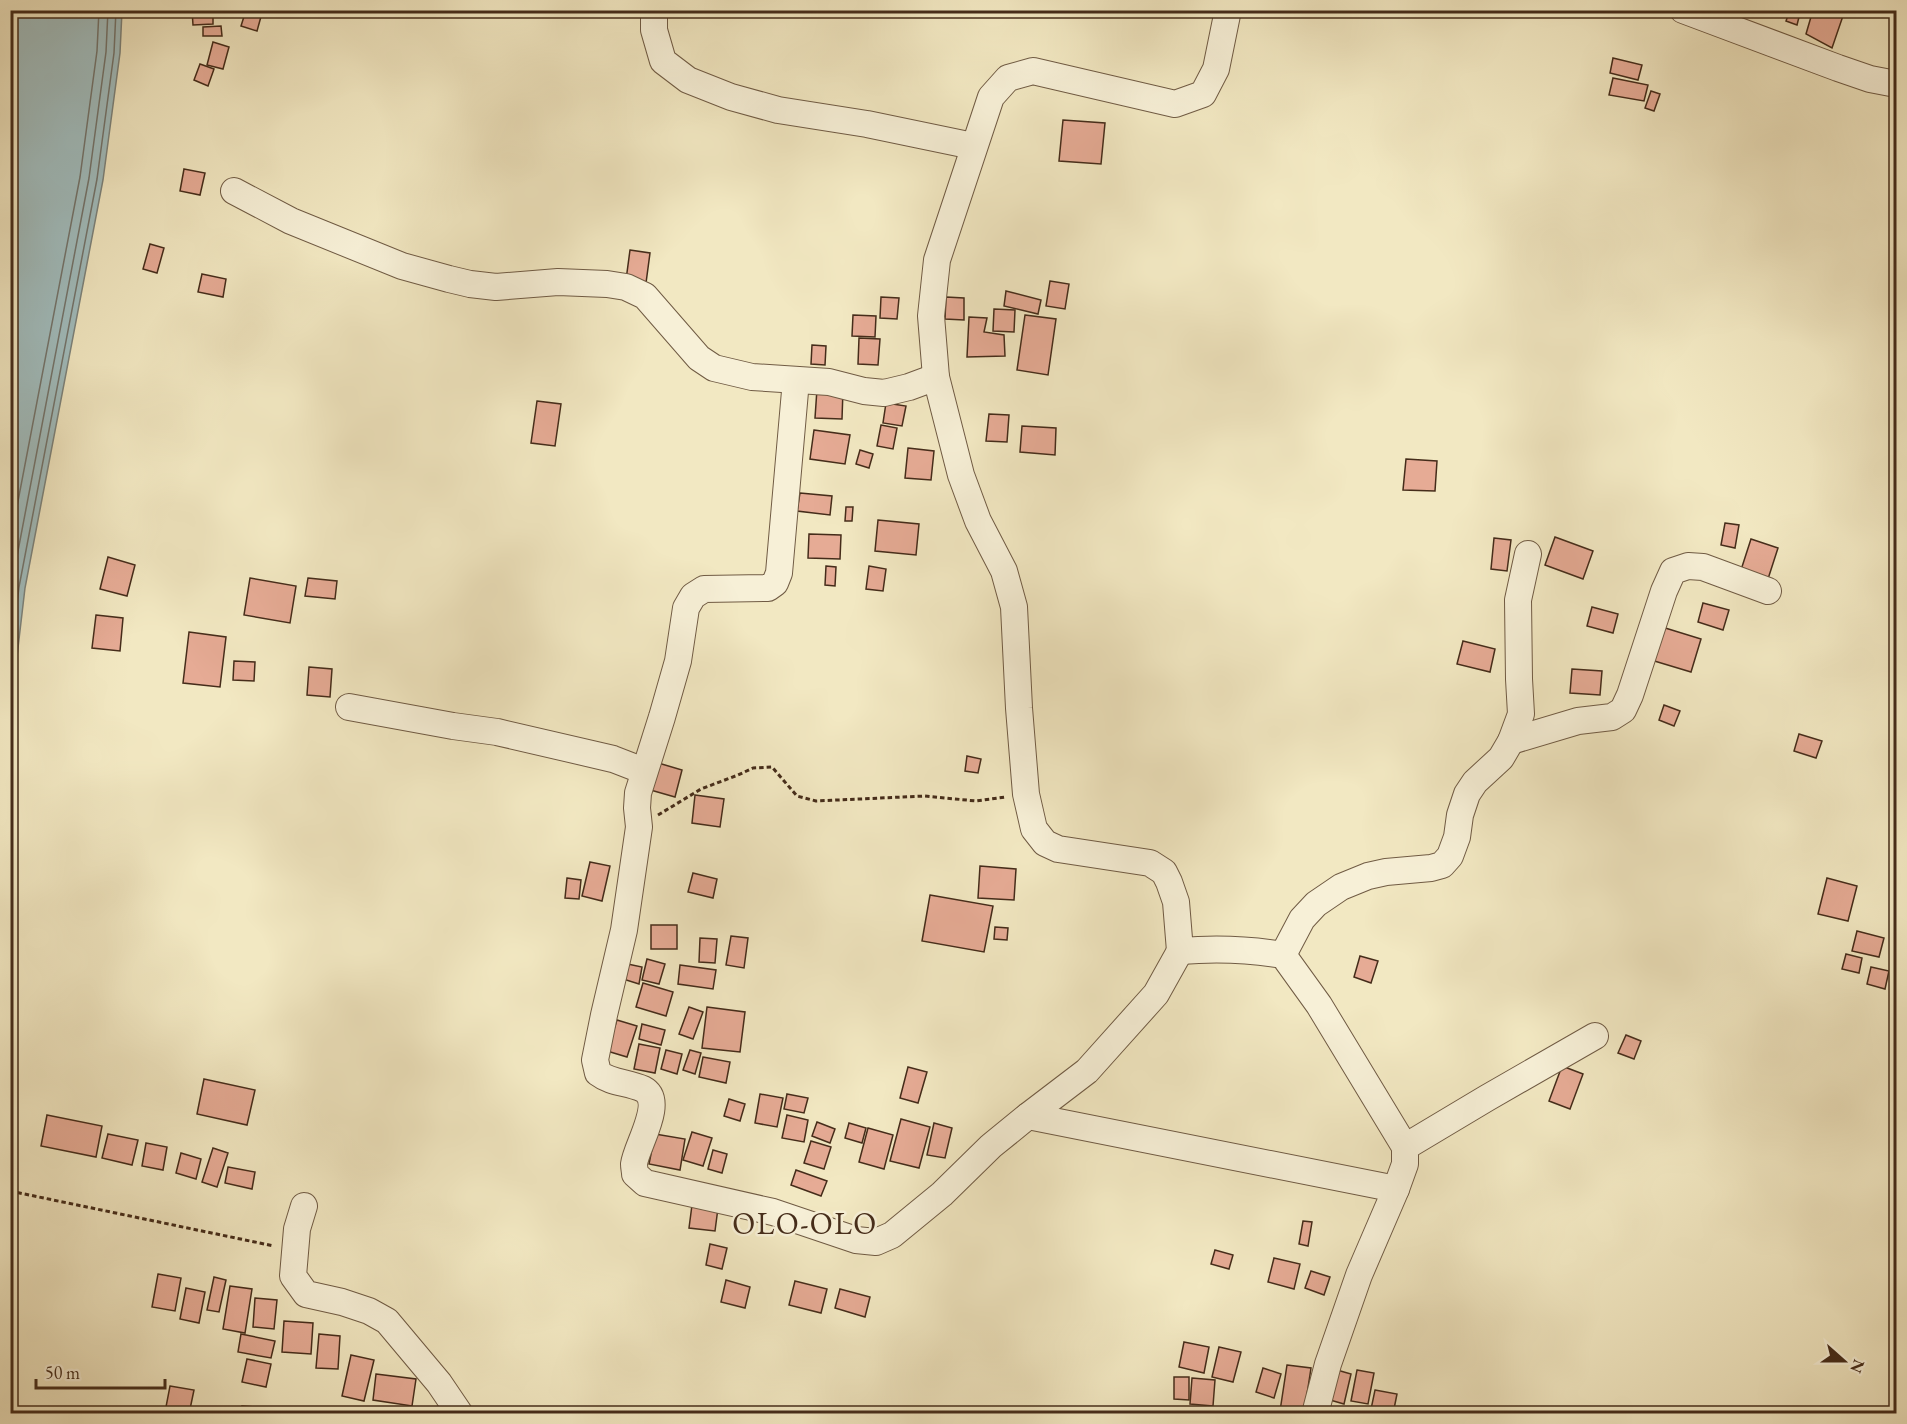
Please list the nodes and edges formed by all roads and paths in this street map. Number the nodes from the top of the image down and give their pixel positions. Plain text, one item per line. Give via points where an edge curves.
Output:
1 (654, 10) edge
2 (1228, 10) edge
3 (1683, 10) edge
4 (1896, 84) edge
5 (973, 146) junction
6 (234, 190) dead end
7 (936, 377) junction
8 (796, 380) junction
9 (1528, 554) dead end
10 (1768, 591) dead end
11 (349, 707) dead end
12 (1511, 741) junction
13 (644, 771) junction
14 (1026, 794) junction
15 (639, 828) junction
16 (1180, 951) junction
17 (1283, 956) junction
18 (1595, 1036) dead end
19 (1028, 1116) junction
20 (1406, 1147) junction
21 (1396, 1189) junction
22 (10, 1191) edge
23 (304, 1206) dead end
24 (297, 1250) junction
25 (460, 1413) edge
26 (1314, 1413) edge

1 - 5 street via 654,30 663,61 688,80 778,110
2 - 5 street via 1216,69 1203,94 1175,104 1033,71 1008,78 991,97
3 - 4 street via 1838,68
5 - 7 street via 937,260 931,316
6 - 8 street via 291,221 402,266 470,284 496,287 558,282 626,287 645,296 699,358 714,368 752,377
7 - 8 street via 884,393
7 - 14 street via 961,475 978,521 1004,571 1014,607
8 - 13 street via 776,583 768,588 704,589 693,596 686,608 678,661
9 - 12 street via 1518,600 1521,714
10 - 12 street via 1703,567 1688,566 1673,572 1623,710 1612,717 1578,721
11 - 13 street via 497,732 613,759
12 - 17 street via 1501,758 1467,794 1457,837 1442,865 1386,872 1341,887 1316,904 1302,920
13 - 15 street via 638,793
14 - 15 path via 976,801 925,796 816,801 797,796 772,767 753,768 701,789
14 - 16 street via 1034,829 1045,843 1058,849 1150,863 1164,872 1176,902
15 - 19 street via 624,930 595,1060 598,1073 604,1078 643,1089 652,1102 634,1164 639,1179 773,1212 856,1240 876,1242 892,1235 925,1208
16 - 17 street via 1251,950
16 - 19 street via 1156,994 1087,1071
17 - 20 street via 1319,1005
18 - 20 street
19 - 21 street
20 - 21 street
21 - 26 street via 1359,1275
22 - 24 path
23 - 24 street via 297,1229
24 - 25 street via 293,1276 306,1294 369,1311 387,1321

